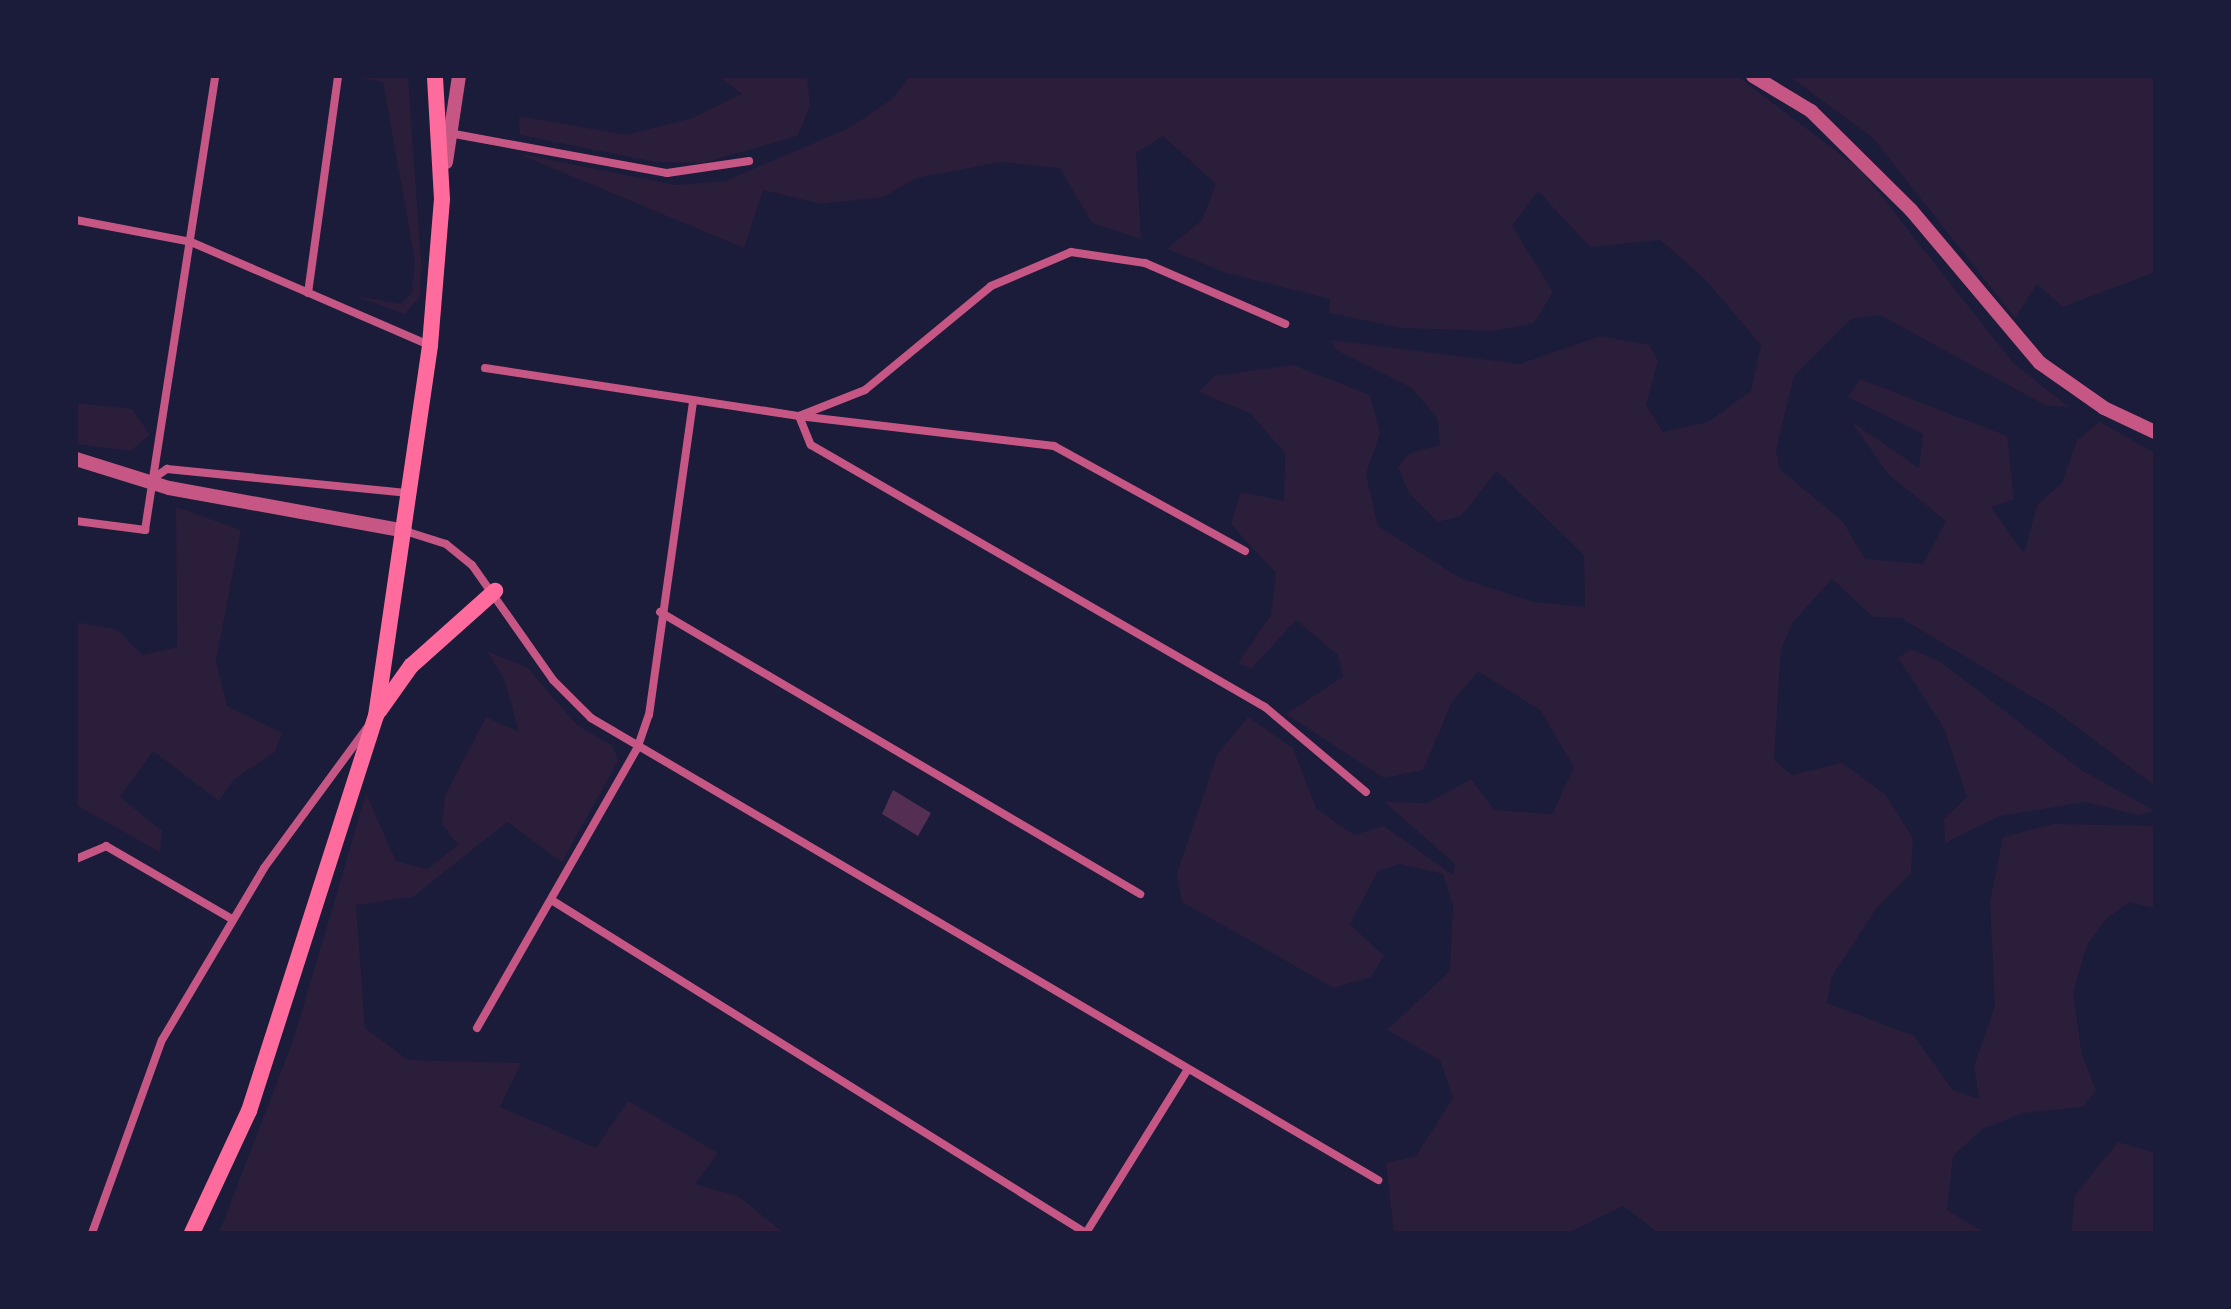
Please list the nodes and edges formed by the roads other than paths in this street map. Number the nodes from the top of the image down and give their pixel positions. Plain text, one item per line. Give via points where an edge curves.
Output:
1 (215, 76) edge
2 (338, 76) edge
3 (435, 76) edge
4 (459, 76) edge
5 (1753, 76) edge
6 (448, 133) junction
7 (749, 161) dead end
8 (442, 199) junction
9 (76, 220) edge
10 (191, 242) junction
11 (308, 293) junction
12 (1285, 324) dead end
13 (430, 345) junction
14 (485, 368) dead end
15 (693, 400) junction
16 (799, 416) junction
17 (2155, 432) edge
18 (76, 459) edge
19 (154, 478) junction
20 (410, 492) junction
21 (76, 521) edge
22 (405, 531) junction
23 (1245, 551) dead end
24 (495, 591) junction
25 (660, 612) junction
26 (376, 716) junction
27 (637, 749) junction
28 (1366, 792) dead end
29 (76, 859) edge
30 (1140, 894) dead end
31 (553, 901) junction
32 (232, 919) junction
33 (477, 1028) dead end
34 (1188, 1069) junction
35 (1378, 1180) dead end
36 (92, 1233) edge
37 (192, 1233) edge
38 (1086, 1233) edge

1 - 10 street
2 - 11 street
3 - 8 main road
4 - 6 street
5 - 17 street via 1811,111 1911,210 2034,358 2092,401
6 - 7 street via 667,173
6 - 8 street
8 - 13 main road
9 - 10 street
10 - 11 street
10 - 19 street
11 - 13 street
12 - 16 street via 1158,267 1114,253 1071,252 991,286 865,390
13 - 20 main road
14 - 15 street
15 - 16 street
15 - 25 street
16 - 23 street via 1054,446
16 - 28 street via 811,445 1265,707
18 - 19 street
19 - 20 street via 167,469
19 - 21 street via 145,530
19 - 22 street via 169,488
20 - 22 main road
22 - 24 street via 446,544
22 - 26 main road
24 - 26 main road via 411,666
24 - 27 street via 570,699
25 - 27 street
25 - 30 street
26 - 32 street
26 - 37 main road via 249,1111
27 - 31 street
27 - 34 street
29 - 32 street via 106,846
31 - 33 street
31 - 38 street
32 - 36 street via 142,1080
34 - 35 street
34 - 38 street

